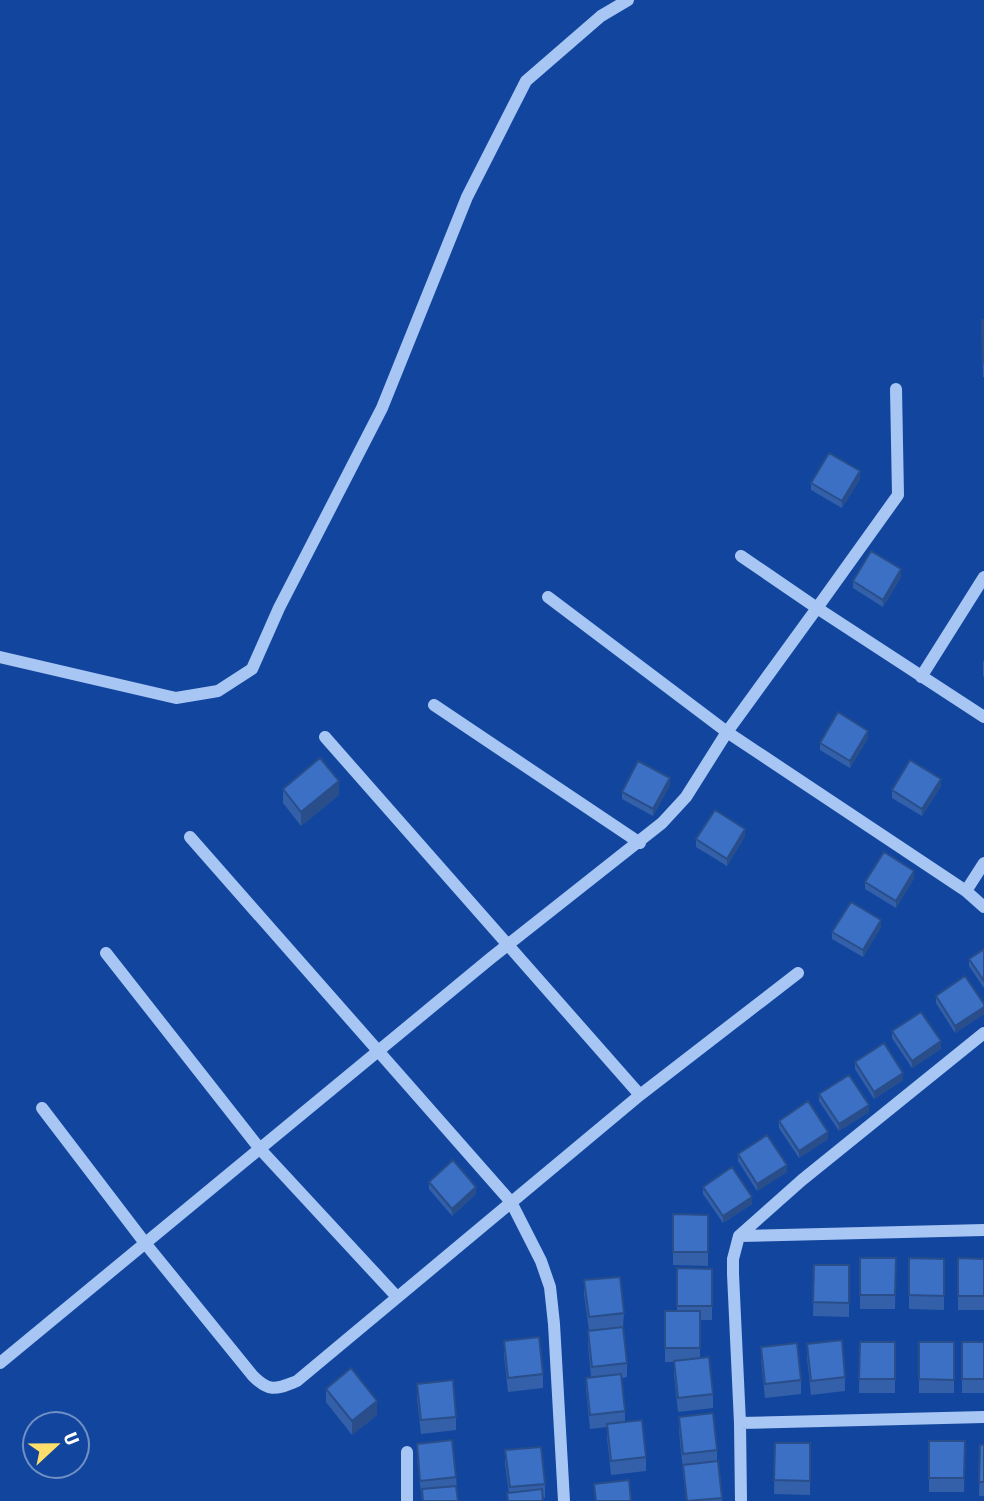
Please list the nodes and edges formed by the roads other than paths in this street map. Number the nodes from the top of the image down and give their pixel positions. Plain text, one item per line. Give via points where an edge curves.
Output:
1 (628, 0) edge
2 (896, 390) dead end
3 (741, 556) dead end
4 (984, 576) edge
5 (548, 597) dead end
6 (817, 608) junction
7 (0, 657) edge
8 (921, 677) junction
9 (433, 705) dead end
10 (984, 717) edge
11 (727, 732) junction
12 (325, 737) dead end
13 (190, 837) dead end
14 (640, 843) junction
15 (984, 863) edge
16 (966, 891) junction
17 (984, 907) edge
18 (507, 946) junction
19 (106, 953) dead end
20 (798, 973) dead end
21 (984, 1033) edge
22 (378, 1051) junction
23 (640, 1095) junction
24 (42, 1108) dead end
25 (260, 1149) junction
26 (511, 1202) junction
27 (984, 1230) edge
28 (739, 1236) junction
29 (145, 1244) junction
30 (397, 1297) junction
31 (0, 1363) edge
32 (984, 1417) edge
33 (740, 1423) junction
34 (407, 1452) dead end
35 (407, 1501) edge
36 (564, 1501) edge
37 (741, 1501) edge

1 - 7 street via 601,16 526,81 467,197 382,408 252,669 218,691 176,698
2 - 6 street via 898,495
3 - 6 street
4 - 8 street
5 - 11 street
6 - 8 street
6 - 11 street
8 - 10 street
9 - 14 street
11 - 14 street via 686,797
11 - 16 street
12 - 18 street
13 - 22 street
14 - 18 street
15 - 16 street
16 - 17 street
18 - 22 street
18 - 23 street
19 - 25 street
20 - 23 street
21 - 28 street
22 - 25 street
22 - 26 street
23 - 26 street
24 - 29 street
25 - 29 street
25 - 30 street
26 - 30 street
26 - 36 street via 550,1287
27 - 28 street
28 - 33 street via 733,1267
29 - 30 street via 253,1376 264,1386 277,1389 297,1381
29 - 31 street
32 - 33 street
33 - 37 street
34 - 35 street

